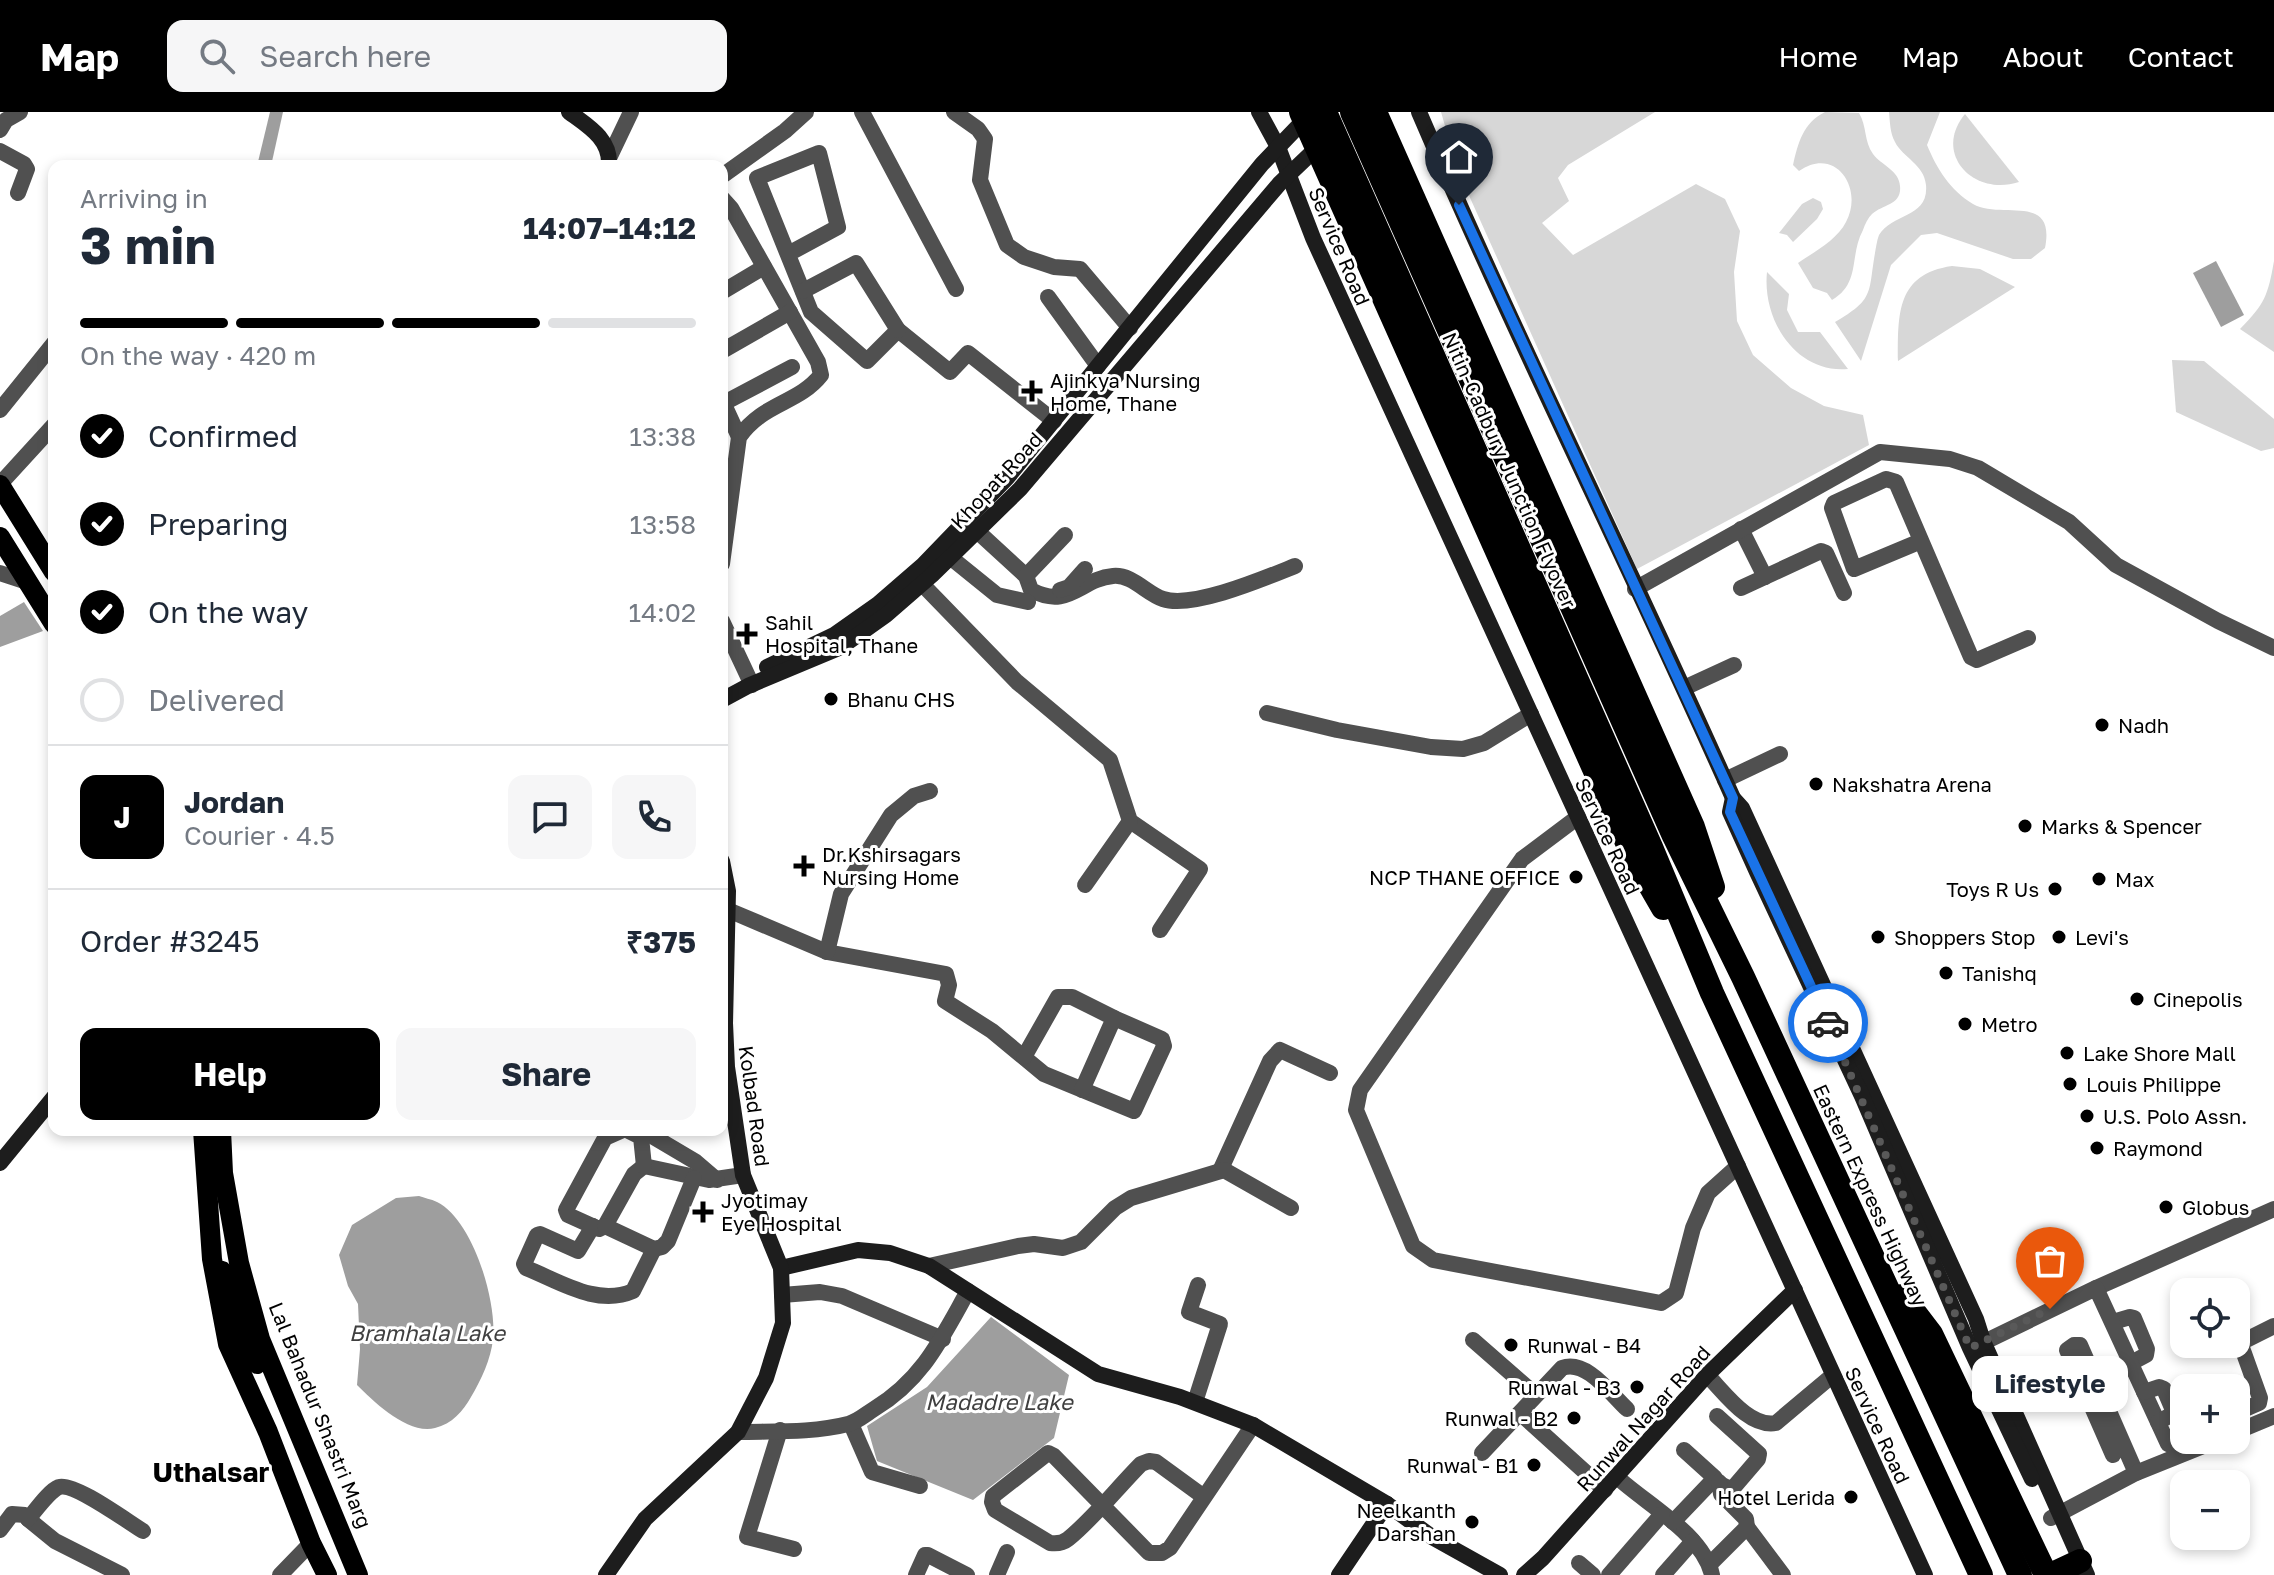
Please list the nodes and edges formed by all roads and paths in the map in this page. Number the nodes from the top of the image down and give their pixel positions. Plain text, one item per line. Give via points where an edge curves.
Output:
1 (20, 112) edge
2 (569, 112) edge
3 (631, 112) edge
4 (806, 112) edge
5 (862, 112) edge
6 (954, 112) edge
7 (1259, 112) edge
8 (1375, 112) edge
9 (1419, 112) edge
10 (1328, 114) edge
11 (0, 130) edge
12 (1278, 147) junction
13 (1317, 147) junction
14 (0, 151) edge
15 (609, 160) edge
16 (609, 160) edge
17 (728, 172) edge
18 (1289, 175) junction
19 (18, 193) dead end
20 (728, 208) edge
21 (788, 254) junction
22 (764, 267) junction
23 (728, 288) edge
24 (956, 289) dead end
25 (803, 291) junction
26 (1048, 297) dead end
27 (1096, 297) dead end
28 (790, 312) junction
29 (898, 330) junction
30 (1127, 332) junction
31 (728, 348) edge
32 (48, 350) edge
33 (1098, 366) junction
34 (792, 367) dead end
35 (728, 399) edge
36 (0, 410) edge
37 (728, 412) edge
38 (1054, 421) junction
39 (48, 432) edge
40 (739, 437) junction
41 (1039, 440) junction
42 (1053, 450) junction
43 (1866, 460) junction
44 (1876, 484) junction
45 (0, 485) edge
46 (728, 519) edge
47 (1741, 529) junction
48 (977, 531) junction
49 (1065, 535) dead end
50 (0, 537) edge
51 (1921, 541) junction
52 (950, 557) junction
53 (48, 562) edge
54 (1295, 566) dead end
55 (1085, 569) dead end
56 (1854, 569) junction
57 (0, 573) edge
58 (1765, 577) junction
59 (1837, 577) junction
60 (27, 582) junction
61 (922, 584) junction
62 (1741, 588) dead end
63 (1028, 589) junction
64 (1635, 589) junction
65 (1844, 593) dead end
66 (48, 615) edge
67 (728, 634) edge
68 (2028, 638) dead end
69 (2274, 648) edge
70 (1734, 665) dead end
71 (750, 681) junction
72 (728, 686) edge
73 (1684, 688) junction
74 (728, 696) edge
75 (1267, 713) dead end
76 (1531, 714) junction
77 (1780, 754) dead end
78 (1725, 780) junction
79 (930, 791) dead end
80 (1578, 817) junction
81 (1130, 821) junction
82 (1674, 836) joint
83 (1085, 885) dead end
84 (728, 891) edge
85 (728, 910) joint
86 (1160, 930) dead end
87 (827, 952) junction
88 (1743, 977) junction
89 (1712, 993) junction
90 (1114, 1018) junction
91 (1024, 1057) junction
92 (1330, 1073) dead end
93 (728, 1080) edge
94 (1082, 1090) junction
95 (48, 1104) edge
96 (203, 1136) edge
97 (221, 1136) edge
98 (610, 1136) edge
99 (639, 1136) edge
100 (652, 1136) edge
101 (0, 1163) edge
102 (644, 1166) junction
103 (1738, 1166) junction
104 (1220, 1171) junction
105 (743, 1175) junction
106 (694, 1178) junction
107 (717, 1180) junction
108 (1291, 1208) dead end
109 (2274, 1209) edge
110 (599, 1226) junction
111 (654, 1249) junction
112 (237, 1250) junction
113 (212, 1259) junction
114 (1874, 1259) junction
115 (929, 1266) junction
116 (781, 1268) junction
117 (228, 1279) junction
118 (1198, 1285) dead end
119 (2096, 1288) junction
120 (1795, 1290) junction
121 (968, 1291) junction
122 (782, 1295) junction
123 (2274, 1326) edge
124 (943, 1339) junction
125 (1473, 1340) dead end
126 (1977, 1344) junction
127 (1707, 1375) junction
128 (1833, 1375) junction
129 (1536, 1395) junction
130 (1195, 1402) junction
131 (2250, 1407) edge
132 (1627, 1409) dead end
133 (1520, 1413) junction
134 (1717, 1416) dead end
135 (2274, 1416) edge
136 (851, 1424) junction
137 (1253, 1425) junction
138 (2250, 1426) edge
139 (780, 1430) junction
140 (738, 1432) junction
141 (2170, 1443) edge
142 (1684, 1450) dead end
143 (1482, 1453) dead end
144 (2183, 1454) edge
145 (2113, 1455) dead end
146 (2136, 1473) junction
147 (1617, 1477) junction
148 (1718, 1481) junction
149 (920, 1486) dead end
150 (1605, 1490) junction
151 (1204, 1497) junction
152 (1102, 1504) junction
153 (1387, 1504) junction
154 (2055, 1516) junction
155 (1667, 1518) junction
156 (28, 1519) junction
157 (1747, 1527) junction
158 (0, 1530) edge
159 (143, 1531) dead end
160 (1693, 1541) junction
161 (311, 1543) junction
162 (794, 1549) dead end
163 (1007, 1552) dead end
164 (1579, 1563) dead end
165 (1711, 1569) edge
166 (2081, 1571) edge
167 (122, 1575) edge
168 (280, 1575) edge
169 (327, 1575) edge
170 (348, 1575) edge
171 (358, 1575) edge
172 (606, 1575) edge
173 (916, 1575) edge
174 (967, 1575) edge
175 (997, 1575) edge
176 (1339, 1575) edge
177 (1500, 1575) edge
178 (1524, 1575) edge
179 (1593, 1575) edge
180 (1609, 1575) edge
181 (1663, 1575) edge
182 (1783, 1575) edge
183 (1925, 1575) edge
184 (1981, 1575) edge
185 (2020, 1575) edge
186 (2048, 1575) edge

1 - 11 street
2 - 15 street via 604,142
3 - 16 street
4 - 17 street
5 - 24 street
6 - 30 street via 985,139 980,180 1007,245 1054,267 1080,269
7 - 12 street, Service Road
8 - 88 highway via 1693,827
9 - 64 street
10 - 12 street, Khopat Road
10 - 13 highway
10 - 13 street, Khopat Road
10 - 82 highway, Nitin-Cadbury Junction Flyover
10 - 89 highway, Nitin-Cadbury Junction Flyover
12 - 18 street, Service Road
12 - 30 street, Khopat Road
13 - 18 street, Khopat Road
13 - 89 highway via 1633,856
14 - 19 street via 27,169
18 - 42 street, Khopat Road
18 - 76 street, Service Road
20 - 22 street
21 - 21 street via 757,178 819,153 838,227
21 - 25 street
22 - 23 street
22 - 28 street
25 - 29 street via 856,263
25 - 29 street via 811,312 867,361
26 - 33 street
27 - 30 street
28 - 31 street
28 - 40 street via 821,375 802,392 764,411
29 - 38 street via 950,372 968,353
30 - 33 street, Khopat Road
32 - 36 street
33 - 38 street, Khopat Road
34 - 35 street
37 - 40 street
38 - 41 street, Khopat Road
39 - 45 street
40 - 46 street
41 - 42 street
41 - 71 street, Khopat Road via 934,554 878,604
42 - 48 street, Khopat Road
43 - 44 street
43 - 47 street
43 - 69 street via 1880,452 1950,459 1978,468 2069,522 2116,565
44 - 51 street via 1896,482
44 - 56 street via 1832,508
45 - 53 main road
47 - 58 street
47 - 64 street
48 - 52 street, Khopat Road
48 - 63 street
49 - 63 street
50 - 60 main road
51 - 56 street
51 - 68 street via 1971,657 1977,660
52 - 61 street, Khopat Road
52 - 63 street via 997,595
54 - 63 street via 1190,602 1164,600 1114,576 1057,598
55 - 63 street via 1063,590 1040,583
56 - 59 street
57 - 60 street
58 - 59 street via 1821,551
58 - 62 street
59 - 65 street
60 - 66 main road
61 - 71 street, Khopat Road via 841,647
61 - 81 street via 1017,682 1110,760
64 - 73 street
67 - 71 street
70 - 73 street
71 - 72 street, Khopat Road
71 - 74 street, Khopat Road
73 - 78 street
75 - 76 street via 1337,730 1463,749 1484,743
76 - 80 street, Service Road
77 - 78 street
78 - 126 street via 1967,1298
79 - 87 street via 914,796 891,815 841,894
80 - 103 street, Service Road
80 - 103 street via 1522,859 1360,1090 1356,1110 1413,1246 1433,1260 1661,1303 1676,1293 1708,1193
81 - 83 street
81 - 86 street via 1200,869
82 - 88 highway, Eastern Express Highway
84 - 85 street, Kolbad Road
85 - 87 street
87 - 91 street via 946,974 945,1001
88 - 114 highway, Eastern Express Highway
89 - 184 highway
90 - 91 street via 1072,997 1058,997
90 - 94 street
90 - 94 street via 1162,1039 1164,1046 1134,1111
91 - 94 street via 1044,1074
92 - 104 street via 1280,1050 1270,1061
93 - 105 street, Kolbad Road
95 - 101 street
96 - 113 main road
97 - 112 main road, Lal Bahadur Shastri Marg
98 - 110 street via 566,1210
99 - 102 street
100 - 107 street
102 - 106 street
102 - 110 street
103 - 120 street, Service Road
104 - 108 street
104 - 115 street via 1131,1198 1081,1242 1063,1248 1018,1246
105 - 107 street
105 - 116 street, Kolbad Road
106 - 107 street
106 - 111 street via 668,1241
109 - 119 street
110 - 111 street
110 - 111 street via 578,1251 537,1235 526,1268 599,1297 628,1294
112 - 117 main road
112 - 171 main road, Lal Bahadur Shastri Marg via 260,1339
113 - 117 main road
113 - 161 main road via 228,1344
114 - 185 highway, Eastern Express Highway
114 - 186 highway via 1931,1334
115 - 116 street via 890,1253 858,1250
115 - 121 street
116 - 122 street, Kolbad Road
117 - 170 main road via 244,1335
118 - 130 street via 1189,1312 1220,1324
119 - 126 street
119 - 141 street
120 - 127 street, Runwal Nagar Road
120 - 128 street, Service Road
121 - 124 street
121 - 130 street via 1098,1374
122 - 124 street via 842,1296
122 - 140 street, Kolbad Road via 783,1323 766,1378
123 - 131 street via 2241,1345 2260,1398
124 - 136 street via 892,1398
125 - 129 street
126 - 154 street
127 - 128 street via 1752,1417 1768,1424 1776,1423
127 - 147 street, Runwal Nagar Road
128 - 183 street, Service Road
129 - 132 street via 1572,1364
129 - 133 street
130 - 137 street
133 - 143 street
133 - 150 street
134 - 148 street via 1759,1454 1734,1487
135 - 138 street
136 - 139 street
136 - 149 street via 872,1472
137 - 151 street
137 - 153 street
139 - 140 street
139 - 162 street via 747,1537
140 - 172 street, Kolbad Road via 645,1519
142 - 148 street
144 - 146 street
145 - 146 street via 2067,1350 2074,1345 2080,1345
146 - 154 street
147 - 150 street, Runwal Nagar Road
147 - 155 street
148 - 155 street
148 - 157 street via 1721,1494 1746,1519
150 - 178 street, Runwal Nagar Road
151 - 152 street via 1149,1461
151 - 152 street via 1162,1553 1149,1553
152 - 152 street via 1048,1453 992,1502 995,1510 1058,1544
153 - 176 street
153 - 177 street via 1432,1537
154 - 166 street
155 - 160 street
155 - 180 street
156 - 158 street via 12,1514
156 - 159 street via 65,1486
156 - 167 street via 55,1541
157 - 165 street
157 - 182 street
160 - 165 street
160 - 181 street
161 - 168 street
161 - 169 main road
163 - 175 street
164 - 179 street
166 - 186 highway
173 - 174 street via 928,1555

